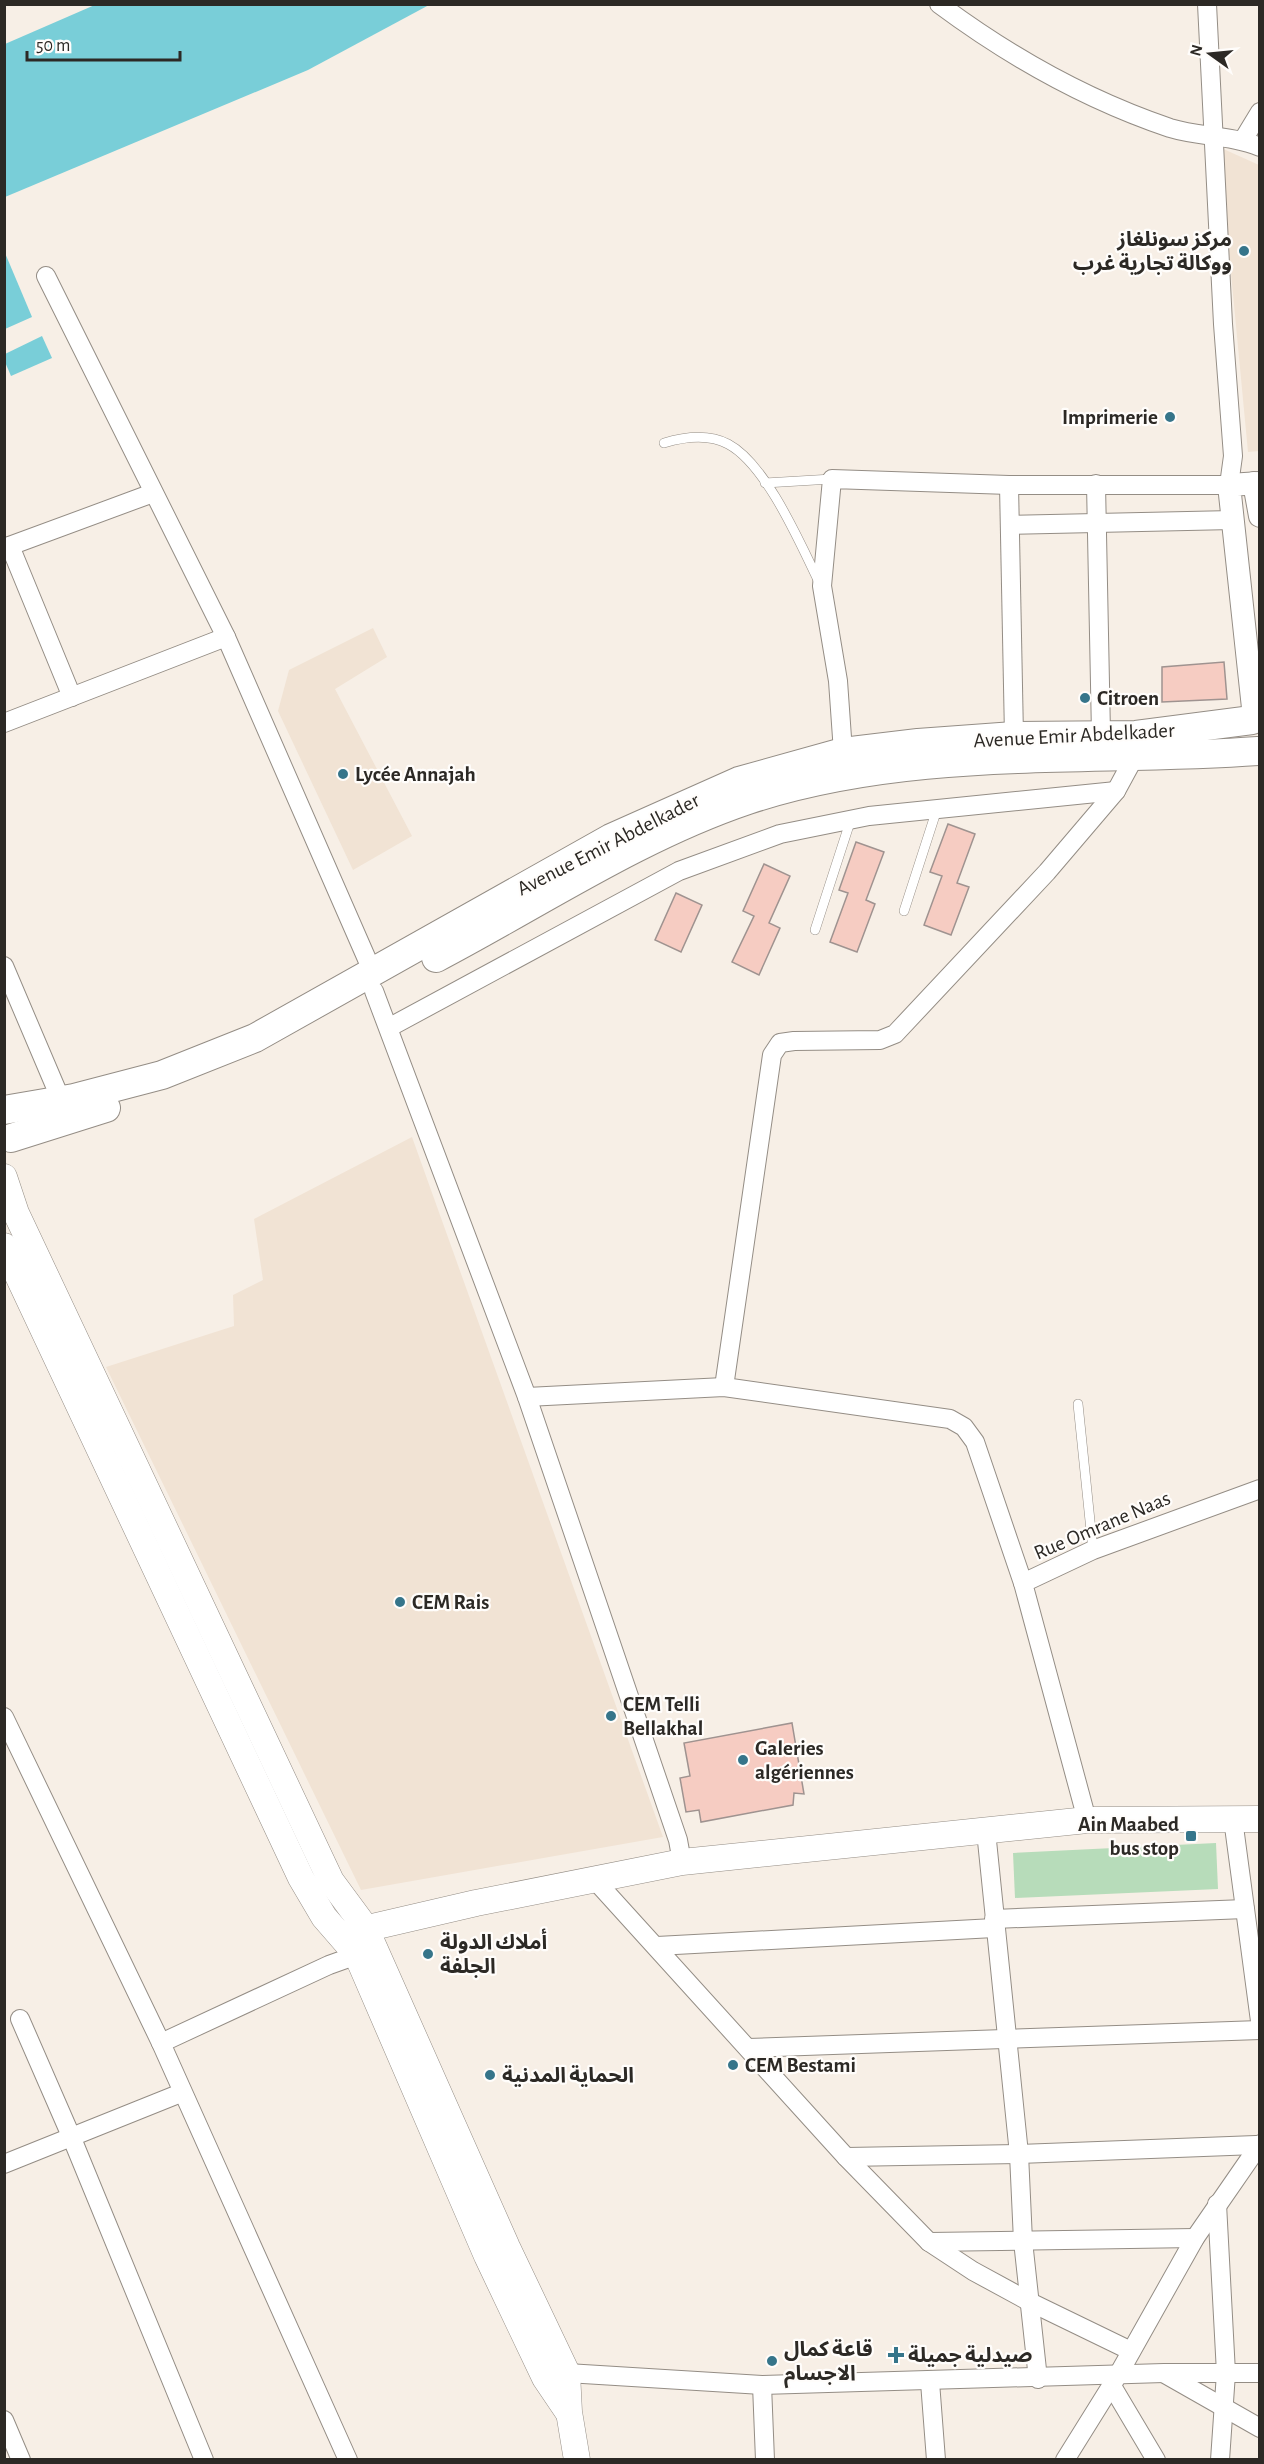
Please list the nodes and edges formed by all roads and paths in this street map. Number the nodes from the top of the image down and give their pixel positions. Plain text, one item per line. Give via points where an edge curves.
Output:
1 (939, 4) edge
2 (1207, 4) edge
3 (1260, 112) edge
4 (1213, 137) junction
5 (1251, 144) edge
6 (46, 276) dead end
7 (664, 443) dead end
8 (1233, 456) junction
9 (832, 479) junction
10 (765, 483) junction
11 (1257, 483) edge
12 (1096, 484) junction
13 (1009, 485) junction
14 (1229, 485) junction
15 (153, 493) junction
16 (1260, 516) edge
17 (1233, 520) junction
18 (1260, 520) edge
19 (1098, 524) junction
20 (1010, 525) junction
21 (7, 547) edge
22 (822, 586) junction
23 (226, 637) junction
24 (72, 697) junction
25 (1255, 716) edge
26 (4, 723) edge
27 (1101, 734) junction
28 (1014, 736) junction
29 (1135, 746) junction
30 (1259, 751) edge
31 (843, 752) junction
32 (1116, 791) junction
33 (937, 809) junction
34 (851, 819) junction
35 (904, 911) dead end
36 (815, 930) dead end
37 (4, 966) edge
38 (374, 982) junction
39 (390, 1027) junction
40 (61, 1100) junction
41 (4, 1110) edge
42 (8, 1146) edge
43 (4, 1177) edge
44 (4, 1246) edge
45 (723, 1387) junction
46 (527, 1397) junction
47 (1078, 1404) dead end
48 (1260, 1489) edge
49 (1093, 1550) junction
50 (1023, 1583) junction
51 (4, 1717) edge
52 (1233, 1819) junction
53 (1260, 1819) edge
54 (1088, 1820) junction
55 (986, 1831) junction
56 (682, 1862) junction
57 (594, 1879) junction
58 (1245, 1909) junction
59 (994, 1924) junction
60 (365, 1927) junction
61 (340, 1936) junction
62 (657, 1946) junction
63 (357, 1955) junction
64 (1258, 1997) edge
65 (20, 2019) dead end
66 (1260, 2021) edge
67 (1260, 2030) edge
68 (1006, 2040) junction
69 (161, 2043) junction
70 (748, 2048) junction
71 (182, 2093) junction
72 (71, 2136) junction
73 (1258, 2144) edge
74 (1019, 2154) junction
75 (846, 2157) junction
76 (4, 2164) edge
77 (1217, 2204) junction
78 (1196, 2238) junction
79 (1023, 2241) junction
80 (928, 2242) junction
81 (497, 2252) junction
82 (1030, 2302) junction
83 (1131, 2352) junction
84 (1164, 2373) junction
85 (1226, 2373) junction
86 (1260, 2373) edge
87 (556, 2376) junction
88 (1038, 2379) junction
89 (1115, 2381) junction
90 (930, 2382) junction
91 (762, 2385) junction
92 (1223, 2408) junction
93 (4, 2420) edge
94 (1260, 2428) edge
95 (21, 2460) edge
96 (204, 2460) edge
97 (348, 2460) edge
98 (577, 2460) edge
99 (765, 2460) edge
100 (936, 2460) edge
101 (1065, 2460) edge
102 (1156, 2460) edge
103 (1220, 2460) edge

1 - 4 street via 998,46 1092,96 1171,128
2 - 4 street
3 - 5 street
4 - 5 street
4 - 8 street
6 - 15 street
7 - 10 lane via 681,438 729,444
8 - 11 street
8 - 14 street
9 - 10 lane
9 - 13 street
9 - 22 street
10 - 22 lane
11 - 14 street
11 - 16 street
12 - 13 street
12 - 14 street
12 - 19 street
13 - 20 street
14 - 17 street
15 - 21 street
15 - 23 street
17 - 18 street
17 - 19 street
17 - 25 street
19 - 20 street
19 - 27 street
20 - 28 street
21 - 24 street
22 - 31 street via 838,681
23 - 24 street
23 - 38 street
24 - 26 street
25 - 29 main road, Avenue Emir Abdelkader
25 - 30 main road via 1249,726 1250,740
27 - 28 main road, Avenue Emir Abdelkader
27 - 29 main road, Avenue Emir Abdelkader
28 - 31 main road, Avenue Emir Abdelkader
29 - 30 main road, Avenue Emir Abdelkader
29 - 32 street
29 - 38 main road, Avenue Emir Abdelkader via 847,774 749,800 622,856
31 - 38 main road, Avenue Emir Abdelkader via 739,781 611,838 517,889
32 - 33 street
32 - 45 street via 1047,872 895,1034 880,1040 780,1043 772,1055
33 - 34 street
33 - 35 lane
34 - 36 lane
34 - 39 street via 780,834 679,871
37 - 40 street
38 - 39 street
38 - 40 main road, Avenue Emir Abdelkader via 255,1038 162,1075
38 - 42 main road, Avenue Emir Abdelkader via 284,1039 186,1085
39 - 46 street
40 - 41 main road, Avenue Emir Abdelkader
41 - 42 main road via 9,1119
43 - 60 main road via 16,1213 331,1881
44 - 61 main road via 296,1867 312,1899
45 - 46 street
45 - 50 street via 950,1419 964,1427 975,1442
46 - 56 street via 678,1840
47 - 49 lane
48 - 49 street, Rue Omrane Naas
49 - 50 street, Rue Omrane Naas
50 - 54 street, Rue Omrane Naas
51 - 69 street
52 - 53 main road
52 - 54 main road
52 - 58 street
54 - 55 main road
55 - 56 main road
55 - 59 street
56 - 57 main road
57 - 60 main road
57 - 62 street
58 - 59 street
58 - 64 street
59 - 62 street
59 - 68 street
60 - 61 main road
60 - 81 main road
61 - 63 main road
62 - 70 street
63 - 69 street
63 - 81 main road
64 - 66 street
65 - 72 street
67 - 68 street
68 - 70 street
68 - 74 street
69 - 71 street
70 - 75 street
71 - 72 street
71 - 97 street
72 - 76 street
72 - 96 street
73 - 74 street
73 - 77 street
74 - 75 street
74 - 79 street
75 - 80 street
77 - 78 street
77 - 85 street
78 - 79 street
78 - 83 street
79 - 80 street
79 - 82 street
80 - 82 street
81 - 87 main road
82 - 83 street
82 - 88 street
83 - 89 street
84 - 85 street
84 - 89 street
84 - 92 street
85 - 86 street
85 - 92 street
87 - 91 street
87 - 98 main road
88 - 89 street
88 - 90 street
89 - 101 street
89 - 102 street
90 - 91 street
90 - 100 street
91 - 99 street
92 - 94 street
92 - 103 street
93 - 95 street

